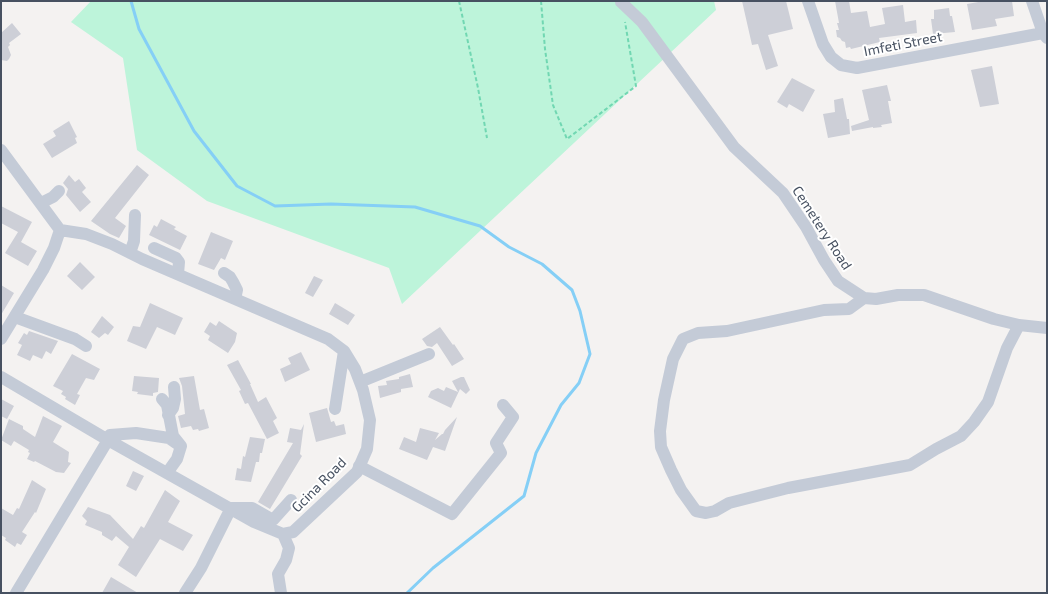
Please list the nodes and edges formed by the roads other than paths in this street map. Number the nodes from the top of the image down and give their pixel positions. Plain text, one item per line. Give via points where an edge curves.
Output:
1 (808, 1) edge
2 (1032, 1) edge
3 (621, 2) edge
4 (1045, 36) edge
5 (1, 150) edge
6 (59, 191) dead end
7 (40, 204) junction
8 (135, 215) dead end
9 (60, 230) junction
10 (154, 248) dead end
11 (130, 253) junction
12 (224, 273) dead end
13 (178, 274) junction
14 (864, 298) junction
15 (235, 299) junction
16 (15, 317) junction
17 (1018, 325) junction
18 (1047, 328) edge
19 (1, 339) edge
20 (86, 346) dead end
21 (344, 351) junction
22 (429, 354) dead end
23 (1, 377) edge
24 (360, 382) junction
25 (174, 387) dead end
26 (162, 399) dead end
27 (503, 405) dead end
28 (335, 409) dead end
29 (168, 415) junction
30 (109, 437) junction
31 (181, 446) junction
32 (359, 466) junction
33 (167, 473) junction
34 (291, 500) dead end
35 (231, 508) junction
36 (283, 534) junction
37 (16, 593) edge
38 (184, 593) edge
39 (281, 593) edge

1 - 4 street, Imfeti Street via 822,44 831,57 841,65 857,68
2 - 4 street
3 - 14 street, Cemetery Road via 642,22 734,147 783,193 838,281
5 - 7 street
6 - 7 street
7 - 9 street
8 - 11 street
9 - 11 street, Gcina Road via 86,234
9 - 16 street via 43,270
10 - 13 street via 176,258
11 - 13 street, Gcina Road
12 - 15 street via 237,290
13 - 15 street, Gcina Road
14 - 17 street via 876,300 898,295 924,295
14 - 17 street via 849,309 824,310 727,331 698,333 683,339 673,359 664,400 661,446 670,470 696,512 715,511 729,503 788,488 910,465 961,436 988,402
15 - 21 street, Gcina Road via 328,339
16 - 19 street
16 - 20 street
17 - 18 street
21 - 24 street, Gcina Road
21 - 28 street
22 - 24 street
23 - 30 street
24 - 32 street, Gcina Road via 370,420 367,449
25 - 29 street via 175,399
26 - 29 street via 167,405
27 - 32 street via 513,417 496,443 501,453 452,514
29 - 31 street via 173,436
30 - 31 street via 136,434 169,438
30 - 33 street
30 - 37 street
31 - 33 street
32 - 36 street, Gcina Road via 357,472 293,532
33 - 35 street
34 - 35 street via 273,520 252,508
35 - 36 street
35 - 38 street
36 - 39 street via 289,548 278,574

